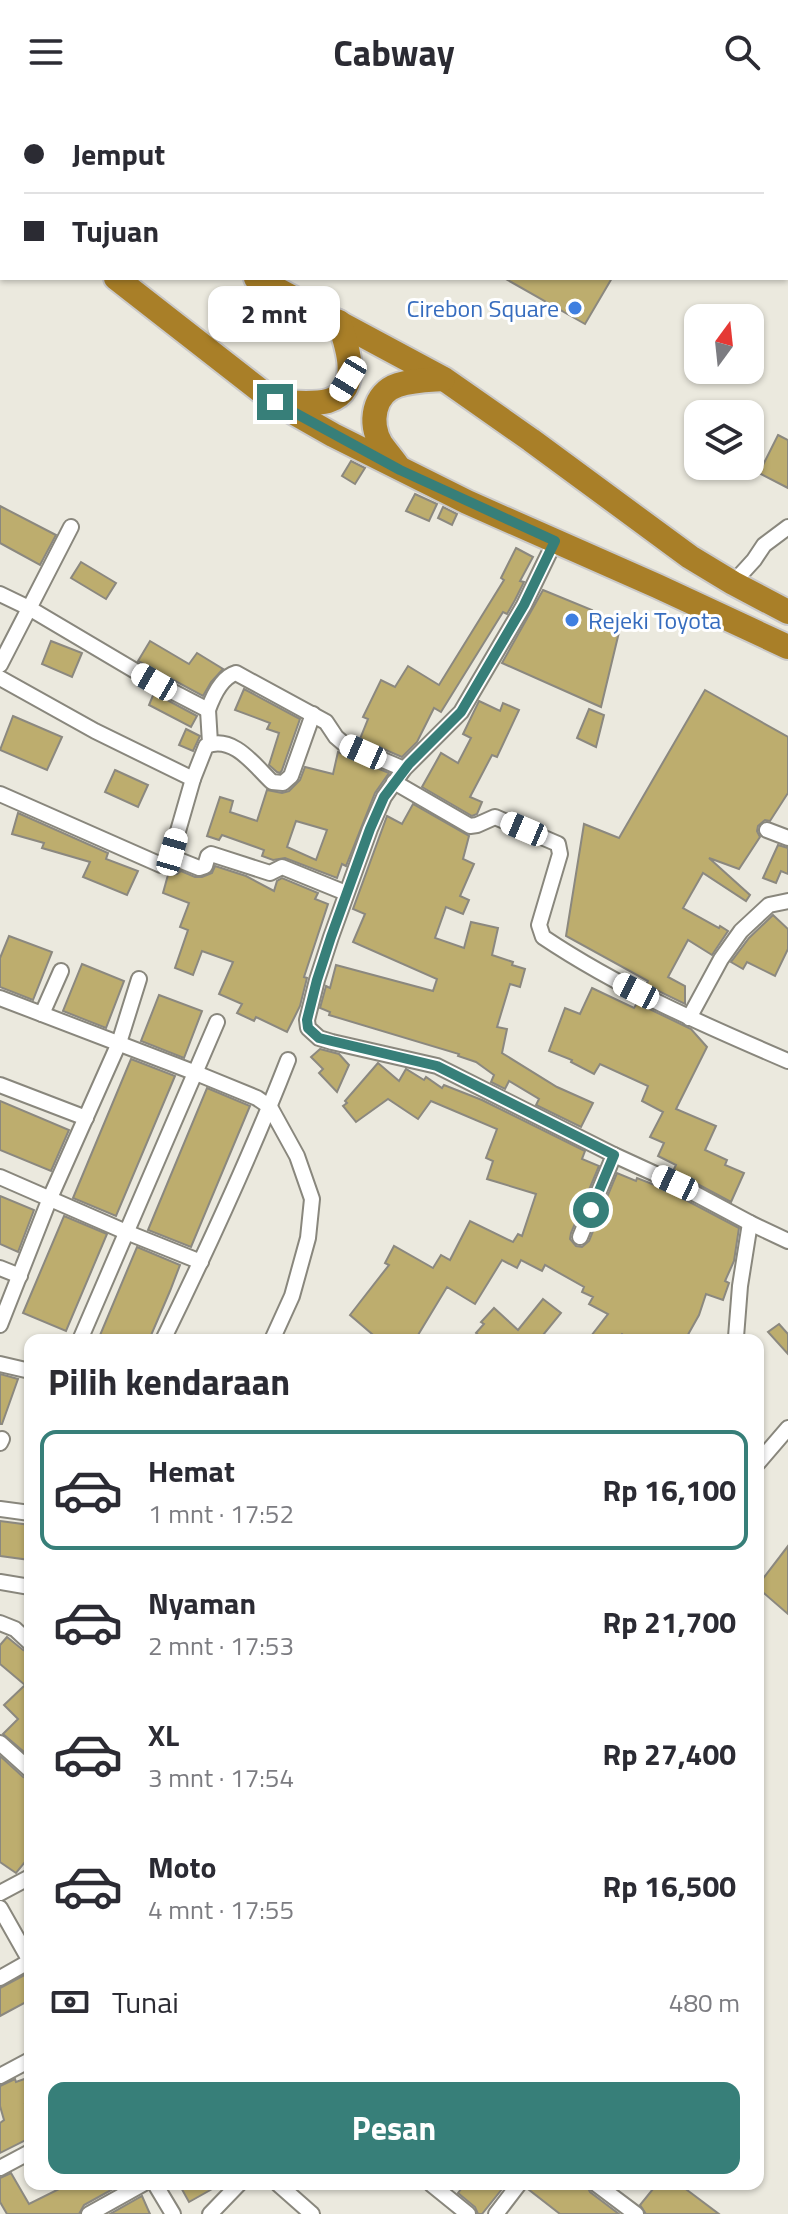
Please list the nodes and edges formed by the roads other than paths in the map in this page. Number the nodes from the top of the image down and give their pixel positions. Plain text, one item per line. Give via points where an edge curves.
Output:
1 (119, 280) edge
2 (260, 280) edge
3 (339, 322) junction
4 (444, 379) junction
5 (275, 402) junction
6 (400, 470) junction
7 (71, 527) dead end
8 (788, 527) edge
9 (555, 541) junction
10 (733, 583) junction
11 (0, 594) edge
12 (29, 608) junction
13 (788, 612) edge
14 (788, 647) edge
15 (0, 665) edge
16 (0, 678) edge
17 (208, 710) junction
18 (313, 714) junction
19 (210, 743) junction
20 (404, 769) junction
21 (193, 779) junction
22 (394, 782) junction
23 (0, 794) edge
24 (767, 830) dead end
25 (788, 838) edge
26 (177, 860) junction
27 (346, 893) junction
28 (788, 901) edge
29 (61, 971) dead end
30 (139, 979) dead end
31 (0, 998) edge
32 (42, 1014) junction
33 (689, 1018) junction
34 (217, 1022) dead end
35 (119, 1043) junction
36 (288, 1060) dead end
37 (788, 1061) edge
38 (196, 1073) junction
39 (0, 1085) edge
40 (270, 1107) junction
41 (86, 1118) junction
42 (614, 1155) junction
43 (0, 1177) edge
44 (50, 1198) junction
45 (750, 1223) junction
46 (126, 1232) junction
47 (580, 1237) dead end
48 (788, 1241) edge
49 (201, 1262) junction
50 (0, 1268) edge
51 (20, 1276) junction
52 (0, 1325) edge
53 (83, 1334) edge
54 (166, 1334) edge
55 (275, 1334) edge
56 (736, 1334) edge
57 (0, 1364) edge
58 (24, 1370) edge
59 (787, 1432) edge
60 (764, 1457) edge
61 (0, 1509) edge
62 (24, 1512) edge
63 (0, 1582) edge
64 (24, 1586) edge
65 (0, 1623) edge
66 (24, 1637) edge
67 (0, 1743) edge
68 (24, 1765) edge
69 (24, 1880) edge
70 (0, 1893) edge
71 (0, 1908) edge
72 (24, 1950) edge
73 (24, 1964) edge
74 (0, 1978) edge
75 (24, 2063) edge
76 (0, 2076) edge
77 (24, 2155) edge
78 (0, 2168) edge
79 (132, 2190) edge
80 (159, 2190) edge
81 (233, 2190) edge
82 (285, 2190) edge
83 (438, 2190) edge
84 (514, 2190) edge
85 (604, 2190) edge
86 (89, 2214) edge
87 (173, 2214) edge
88 (210, 2214) edge
89 (312, 2214) edge
90 (468, 2214) edge
91 (496, 2214) edge
92 (636, 2214) edge

1 - 5 highway
2 - 3 highway
3 - 4 highway
3 - 5 highway via 350,356 348,379 339,395 327,401
4 - 6 highway via 389,389 376,406 380,442
4 - 10 highway
5 - 6 highway
6 - 9 highway
7 - 12 street
8 - 10 street via 764,545
9 - 14 highway
9 - 20 street via 469,700
10 - 13 highway
11 - 12 street
12 - 15 street
12 - 17 street
16 - 21 street
17 - 18 street via 228,676 236,673
17 - 19 street
18 - 19 street via 291,776 283,783 272,782 238,750
18 - 20 street via 343,743
19 - 21 street
20 - 22 street
21 - 26 street via 172,852
22 - 27 street
22 - 33 street via 470,826 495,817 558,844 560,854 539,925 543,937
23 - 26 street via 161,865
24 - 25 street
26 - 27 street via 203,868 214,854 264,872 282,867
27 - 42 street via 307,1020 313,1034 437,1066
28 - 33 street via 769,905 741,931
29 - 32 street
30 - 35 street
31 - 32 street
32 - 35 street
33 - 37 street
34 - 38 street
35 - 38 street
35 - 41 street
36 - 40 street
38 - 40 street
38 - 46 street
39 - 41 street
40 - 49 street
40 - 55 street via 297,1156 312,1199 292,1296
41 - 44 street
42 - 45 street
42 - 47 street
43 - 44 street
44 - 46 street
44 - 51 street
45 - 48 street
45 - 56 street
46 - 49 street
46 - 53 street
49 - 54 street
50 - 51 street
51 - 52 street
57 - 58 street
59 - 60 street
61 - 62 street
63 - 64 street
65 - 66 street
67 - 68 street
69 - 70 street
71 - 72 street
73 - 74 street
75 - 76 street
77 - 78 street
79 - 86 street
80 - 87 street
81 - 88 street
82 - 89 street
83 - 90 street
84 - 91 street
85 - 92 street

